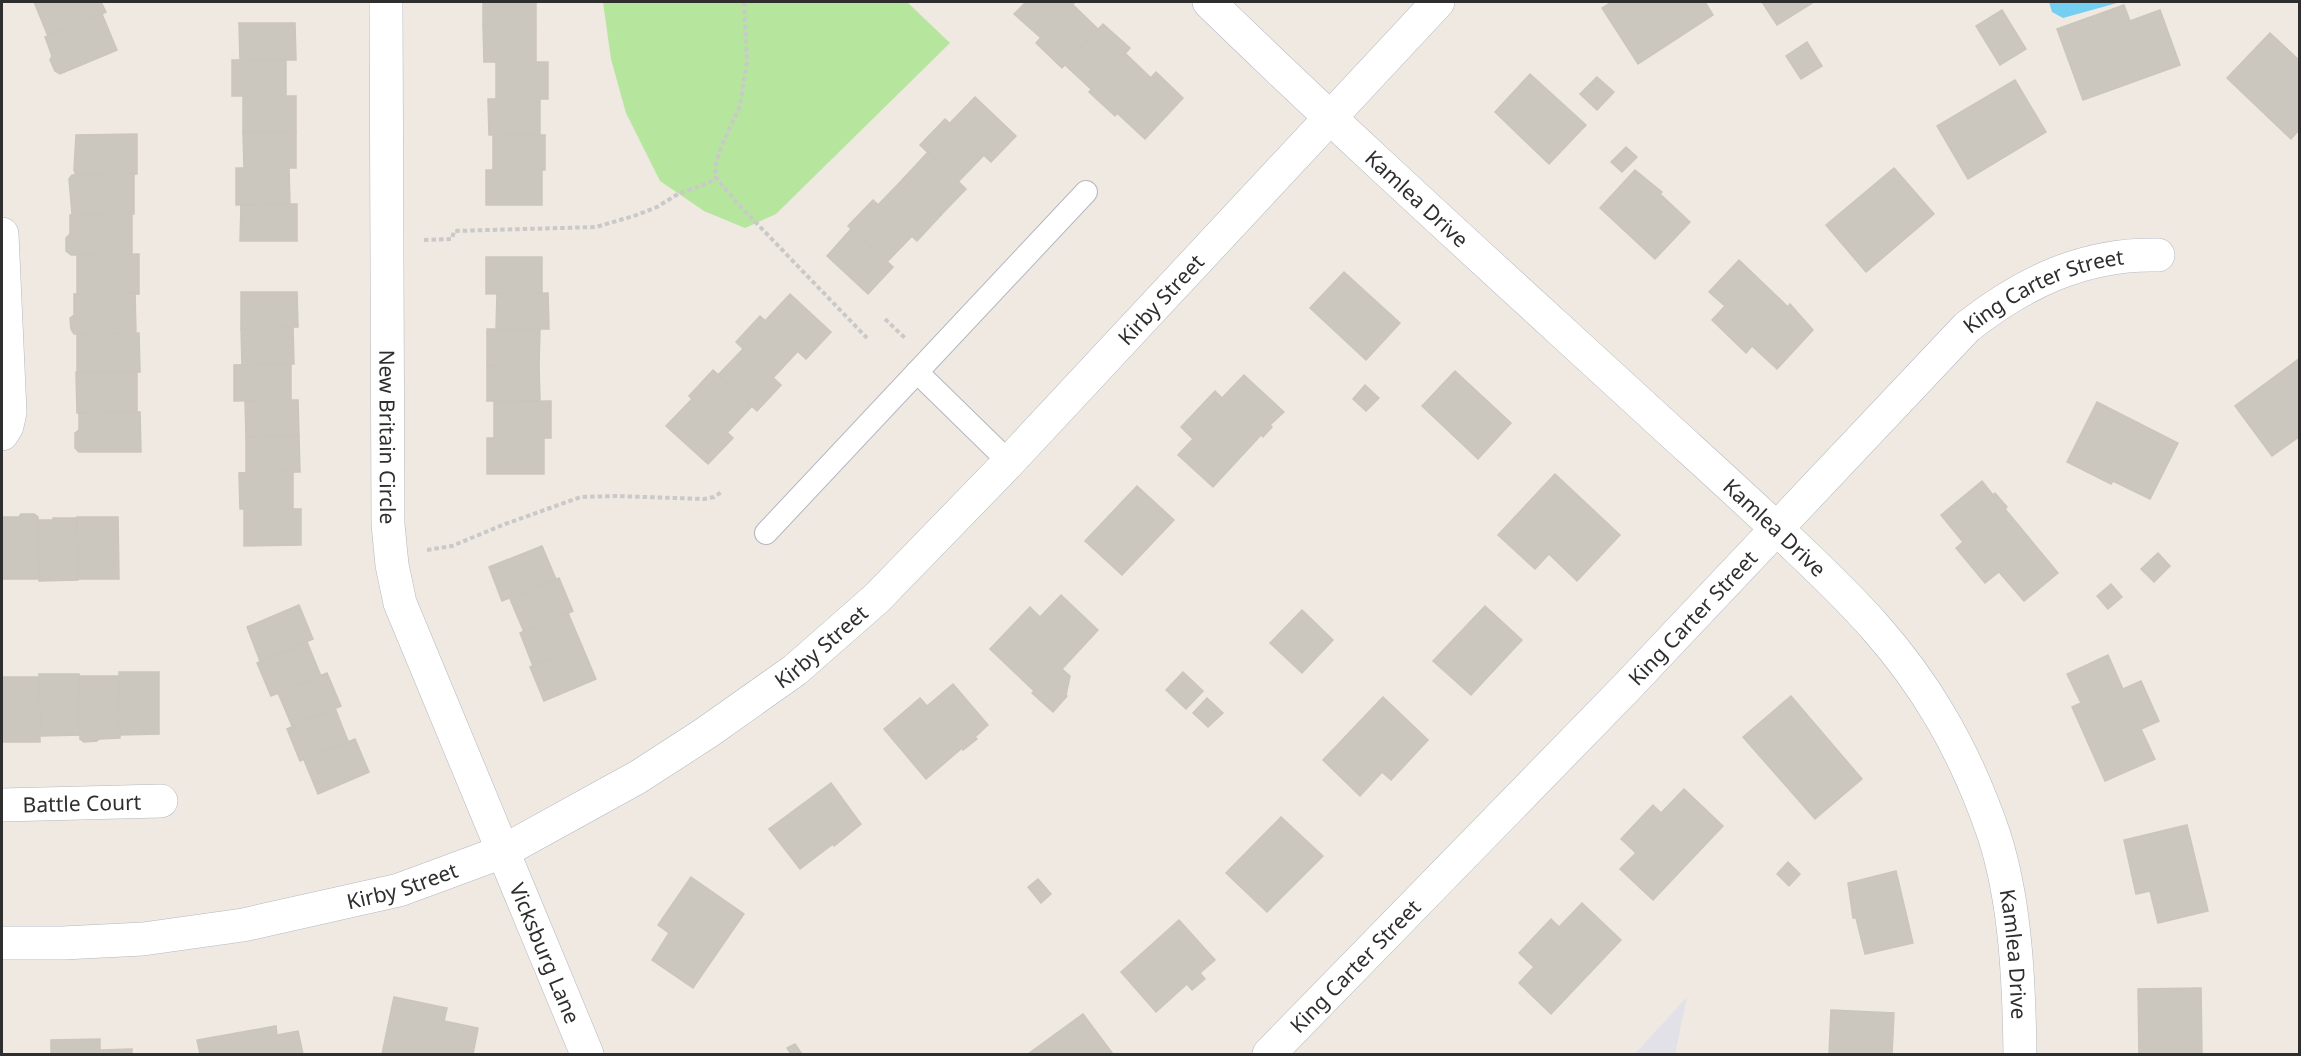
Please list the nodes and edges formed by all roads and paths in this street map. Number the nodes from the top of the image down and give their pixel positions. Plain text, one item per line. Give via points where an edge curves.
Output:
1 (386, 2) edge
2 (744, 2) edge
3 (1209, 2) edge
4 (1438, 2) edge
5 (1330, 119) junction
6 (716, 178) junction
7 (1086, 192) dead end
8 (454, 231) dead end
9 (2, 234) edge
10 (2158, 255) dead end
11 (867, 338) dead end
12 (917, 372) junction
13 (2, 434) edge
14 (1009, 462) junction
15 (723, 491) dead end
16 (1777, 529) junction
17 (766, 533) dead end
18 (452, 546) dead end
19 (161, 801) dead end
20 (2, 805) edge
21 (502, 852) junction
22 (2, 944) edge
23 (587, 1054) edge
24 (1269, 1054) edge
25 (2020, 1054) edge

1 - 21 street, New Britain Circle via 388,512 392,565 400,603
2 - 6 path via 747,62 740,106 721,147
3 - 5 street
4 - 5 street, Kirby Street
5 - 14 street, Kirby Street
5 - 16 street, Kamlea Drive
6 - 8 path via 657,207 596,227
6 - 11 path
7 - 12 lane
9 - 13 street via 10,412
10 - 16 street, King Carter Street via 2088,262 2041,278 1998,303 1967,327
12 - 14 lane
12 - 17 lane
14 - 21 street, Kirby Street via 877,598 795,670 638,777
15 - 18 path via 704,499 580,497
16 - 24 street, King Carter Street
16 - 25 street, Kamlea Drive via 1858,606 1897,652 1939,714 1967,768 1994,837 2009,903 2019,986
19 - 20 street, Battle Court
21 - 22 street, Kirby Street via 399,890 243,925 143,939
21 - 23 street, Vicksburg Lane

